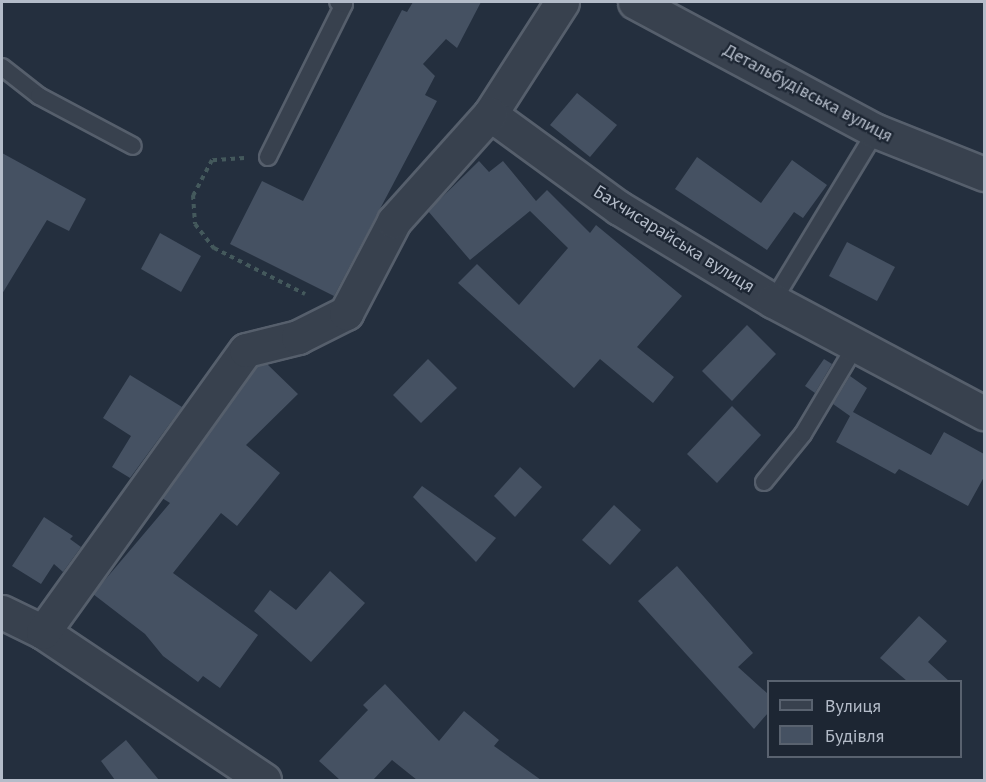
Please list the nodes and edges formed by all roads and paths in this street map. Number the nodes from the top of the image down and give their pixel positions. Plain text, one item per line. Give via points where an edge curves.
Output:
1 (338, 2) edge
2 (562, 2) edge
3 (635, 2) edge
4 (2, 67) edge
5 (490, 114) junction
6 (876, 131) junction
7 (134, 146) dead end
8 (268, 157) joint
9 (983, 171) edge
10 (773, 301) junction
11 (346, 313) junction
12 (856, 345) junction
13 (984, 413) edge
14 (764, 482) dead end
15 (2, 612) edge
16 (43, 632) junction
17 (264, 780) edge

1 - 8 lane via 344,4
2 - 5 street
3 - 6 street, Детальбудівська вулиця
4 - 7 lane via 39,96
5 - 10 street, Бахчисарайська вулиця via 619,208
5 - 11 street via 394,221
6 - 9 street, Детальбудівська вулиця
6 - 10 lane
8 - 11 path via 212,160 193,195 195,224 214,248
10 - 12 street, Бахчисарайська вулиця
11 - 16 street via 298,337 246,350
12 - 13 street, Бахчисарайська вулиця
12 - 14 lane via 803,434
15 - 16 street
16 - 17 street

